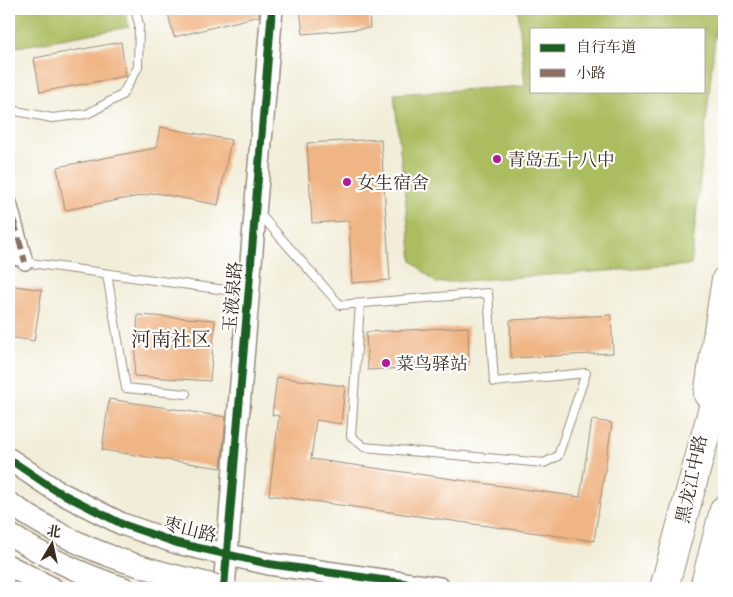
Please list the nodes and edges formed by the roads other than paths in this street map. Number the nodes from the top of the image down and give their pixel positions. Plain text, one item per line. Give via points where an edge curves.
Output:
1 (135, 9) edge
2 (272, 9) edge
3 (9, 113) edge
4 (9, 203) edge
5 (254, 208) junction
6 (9, 260) edge
7 (25, 262) junction
8 (107, 274) junction
9 (724, 279) edge
10 (247, 293) junction
11 (360, 304) junction
12 (724, 366) edge
13 (186, 394) dead end
14 (9, 459) edge
15 (694, 482) junction
16 (9, 503) edge
17 (724, 510) edge
18 (9, 534) edge
19 (227, 553) junction
20 (9, 566) edge
21 (709, 583) edge
22 (52, 588) edge
23 (124, 588) edge
24 (225, 588) edge
25 (439, 588) edge
26 (663, 588) edge

1 - 3 lane via 139,24 138,67 122,95 87,114 52,118 16,111
2 - 5 street, 玉液泉路
4 - 7 street
5 - 10 street, 玉液泉路
5 - 11 lane via 340,305
6 - 7 lane
7 - 8 lane
8 - 10 lane
8 - 13 lane via 126,388
9 - 15 main road, 黑龙江中路
10 - 19 street, 玉液泉路
11 - 11 lane via 488,293 494,382 586,373 558,456 544,463 364,447 351,436
12 - 15 highway
14 - 19 street, 枣山路 via 55,490 122,524 177,543
15 - 26 highway, 黑龙江中路
16 - 24 street, bridge via 79,544 167,574
17 - 21 highway
18 - 23 street via 69,568
19 - 24 street, 玉液泉路
19 - 25 street, 枣山路 via 269,564
20 - 22 street

